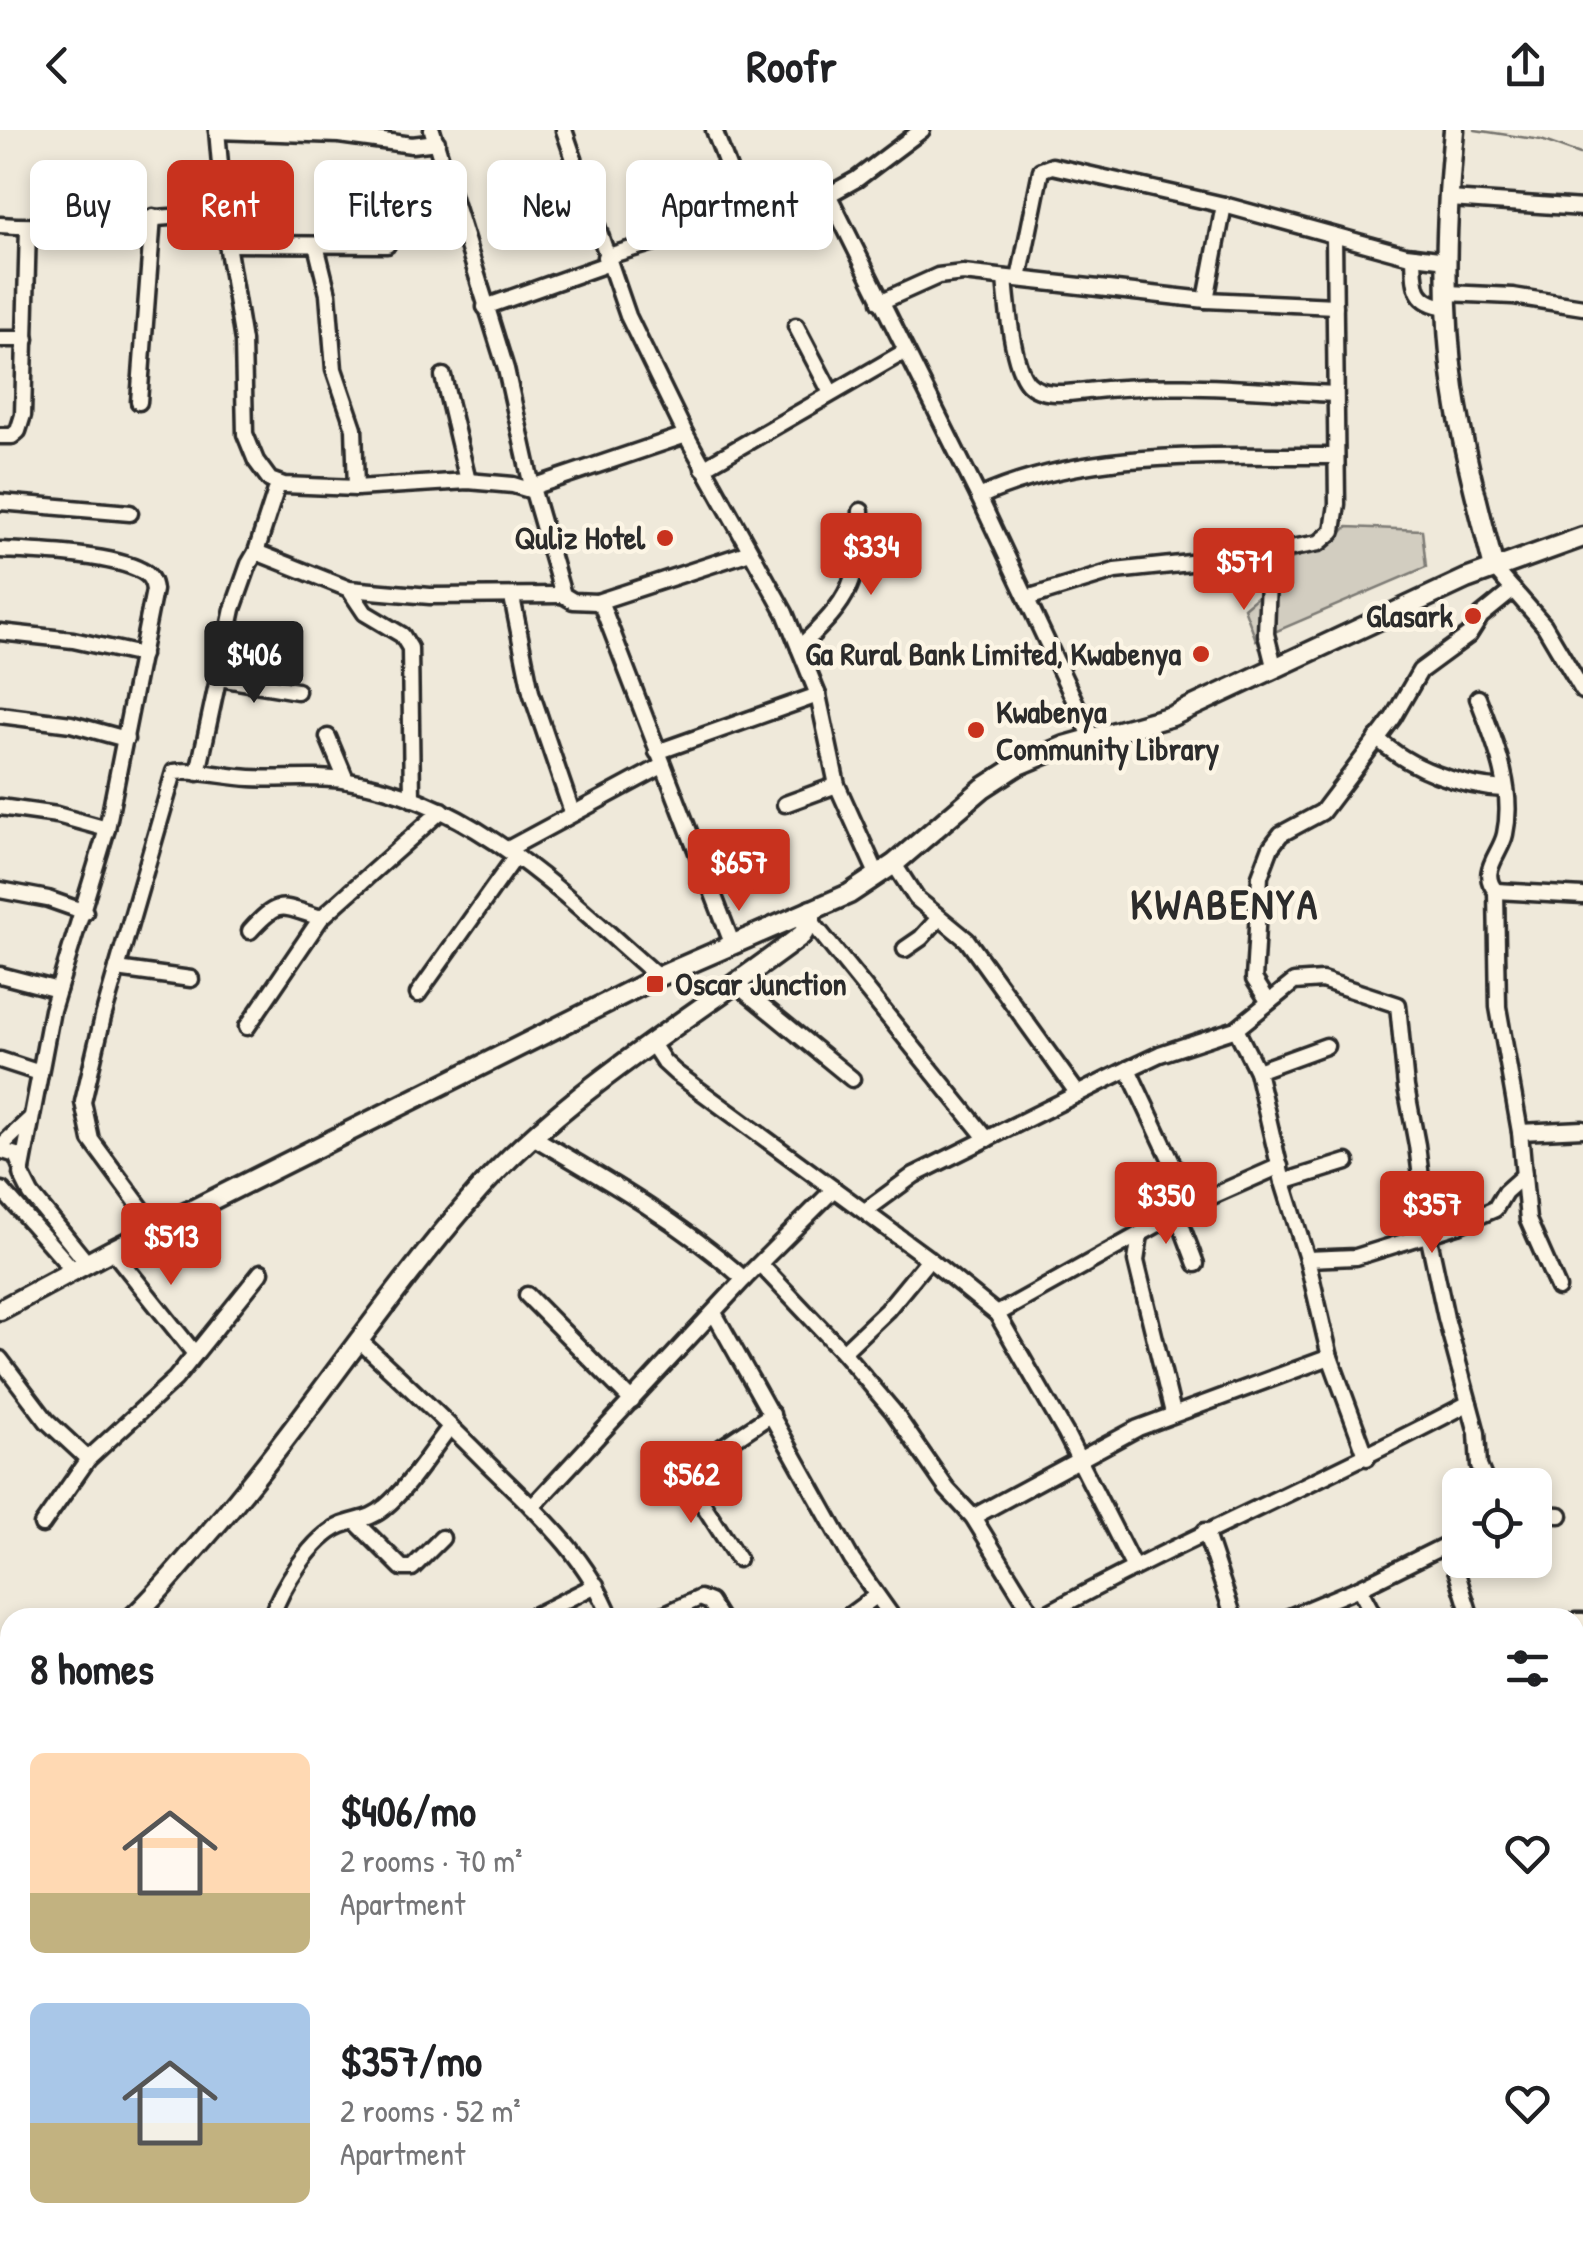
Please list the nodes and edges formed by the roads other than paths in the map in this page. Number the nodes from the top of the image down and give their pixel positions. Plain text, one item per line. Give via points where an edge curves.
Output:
1 (218, 130) edge
2 (564, 130) edge
3 (714, 130) edge
4 (922, 130) edge
5 (1453, 135) edge
6 (434, 136) edge
7 (220, 160) edge
8 (725, 160) edge
9 (833, 194) edge
10 (1450, 199) junction
11 (833, 202) edge
12 (1224, 205) junction
13 (1583, 208) edge
14 (167, 216) edge
15 (154, 217) junction
16 (0, 224) edge
17 (28, 227) junction
18 (1334, 236) junction
19 (228, 250) edge
20 (317, 250) edge
21 (639, 250) edge
22 (1414, 256) junction
23 (1447, 260) junction
24 (606, 261) junction
25 (1012, 278) junction
26 (1206, 300) junction
27 (1447, 300) junction
28 (880, 302) junction
29 (1335, 306) junction
30 (485, 307) junction
31 (1583, 308) edge
32 (796, 326) dead end
33 (26, 339) junction
34 (0, 340) edge
35 (904, 352) junction
36 (443, 376) dead end
37 (831, 393) junction
38 (1335, 394) junction
39 (139, 402) dead end
40 (686, 434) junction
41 (0, 436) edge
42 (1335, 456) junction
43 (703, 468) junction
44 (468, 482) junction
45 (278, 484) junction
46 (356, 488) junction
47 (532, 489) junction
48 (979, 496) junction
49 (0, 502) edge
50 (861, 512) dead end
51 (130, 513) dead end
52 (1583, 537) edge
53 (0, 550) edge
54 (256, 552) junction
55 (750, 552) junction
56 (1269, 554) junction
57 (1494, 568) junction
58 (349, 588) junction
59 (1513, 590) junction
60 (562, 595) junction
61 (512, 597) junction
62 (1028, 598) junction
63 (597, 602) junction
64 (0, 632) edge
65 (799, 648) junction
66 (142, 655) junction
67 (1274, 666) junction
68 (219, 678) junction
69 (1582, 687) edge
70 (297, 691) dead end
71 (818, 694) junction
72 (1478, 698) dead end
73 (0, 715) edge
74 (328, 737) dead end
75 (1092, 738) junction
76 (1378, 738) junction
77 (126, 739) junction
78 (660, 759) junction
79 (198, 773) junction
80 (346, 780) junction
81 (837, 785) junction
82 (1505, 789) junction
83 (412, 799) junction
84 (785, 804) dead end
85 (0, 807) edge
86 (442, 810) junction
87 (572, 812) junction
88 (108, 829) junction
89 (512, 853) junction
90 (894, 864) junction
91 (878, 876) junction
92 (0, 890) edge
93 (1496, 891) junction
94 (1583, 896) edge
95 (84, 912) junction
96 (811, 915) junction
97 (322, 918) junction
98 (939, 918) junction
99 (250, 931) dead end
100 (732, 943) junction
101 (905, 950) dead end
102 (117, 969) junction
103 (0, 974) edge
104 (658, 977) junction
105 (191, 979) dead end
106 (736, 984) junction
107 (58, 990) junction
108 (418, 994) dead end
109 (1268, 1001) junction
110 (247, 1027) dead end
111 (1236, 1028) junction
112 (652, 1042) junction
113 (1326, 1046) dead end
114 (0, 1060) edge
115 (1128, 1069) junction
116 (1257, 1071) junction
117 (40, 1073) junction
118 (852, 1079) dead end
119 (1078, 1094) junction
120 (31, 1117) junction
121 (1583, 1129) edge
122 (1520, 1132) junction
123 (533, 1137) junction
124 (987, 1139) junction
125 (0, 1148) edge
126 (1347, 1162) dead end
127 (22, 1171) junction
128 (1281, 1174) junction
129 (1524, 1175) junction
130 (1, 1190) edge
131 (832, 1190) junction
132 (1192, 1205) junction
133 (865, 1211) junction
134 (1177, 1214) junction
135 (156, 1228) junction
136 (1428, 1234) junction
137 (1140, 1235) junction
138 (64, 1248) junction
139 (1115, 1249) junction
140 (112, 1250) junction
141 (929, 1258) junction
142 (1307, 1258) junction
143 (1136, 1261) junction
144 (760, 1264) junction
145 (1196, 1264) dead end
146 (80, 1267) junction
147 (261, 1272) dead end
148 (744, 1279) junction
149 (1558, 1288) dead end
150 (527, 1296) dead end
151 (1, 1307) edge
152 (714, 1313) junction
153 (997, 1314) junction
154 (360, 1341) junction
155 (843, 1352) junction
156 (195, 1354) junction
157 (1330, 1357) junction
158 (0, 1359) edge
159 (632, 1401) junction
160 (1469, 1402) junction
161 (1172, 1413) junction
162 (772, 1414) junction
163 (450, 1427) junction
164 (1078, 1458) junction
165 (1367, 1458) junction
166 (88, 1459) junction
167 (1479, 1468) edge
168 (532, 1506) junction
169 (1552, 1515) edge
170 (1560, 1515) dead end
171 (973, 1517) junction
172 (358, 1523) junction
173 (42, 1524) dead end
174 (1205, 1531) junction
175 (442, 1538) dead end
176 (1442, 1547) edge
177 (738, 1559) dead end
178 (1133, 1566) junction
179 (1459, 1578) edge
180 (596, 1585) junction
181 (1359, 1588) junction
182 (876, 1596) junction
183 (141, 1608) edge
184 (275, 1608) edge
185 (550, 1608) edge
186 (606, 1608) edge
187 (678, 1608) edge
188 (714, 1608) edge
189 (860, 1608) edge
190 (885, 1608) edge
191 (1031, 1608) edge
192 (1055, 1608) edge
193 (1231, 1608) edge
194 (1311, 1608) edge
195 (1370, 1608) edge
196 (1468, 1608) edge

1 - 6 street via 412,145
1 - 7 street
2 - 24 street
3 - 8 street
4 - 9 street
5 - 10 main road
6 - 30 street
10 - 13 street
10 - 23 main road
11 - 28 street
12 - 18 street
12 - 25 street via 1047,167
12 - 26 street
14 - 15 street
15 - 17 street
15 - 39 street
16 - 17 street
17 - 33 street
18 - 22 street
18 - 29 street
19 - 45 street via 242,323 245,434 256,461
20 - 46 street via 334,369 354,428
21 - 24 street
22 - 23 street
22 - 27 street via 1422,298 1431,305
23 - 27 main road
24 - 30 street
24 - 40 street
25 - 26 street
25 - 28 street via 950,273
25 - 38 street via 1018,365 1034,388 1074,392 1150,384
26 - 29 street
27 - 31 street via 1513,296
27 - 57 main road via 1460,420
28 - 35 street
29 - 38 street
30 - 47 street
32 - 37 street
33 - 34 street
33 - 41 street via 20,428
35 - 37 street
35 - 48 street
36 - 44 street
37 - 43 street
38 - 42 street
40 - 43 street
40 - 47 street
42 - 48 street via 1146,458 1060,470
42 - 56 street via 1332,530 1319,542
43 - 55 street
44 - 46 street
44 - 47 street
45 - 46 street
45 - 54 street
47 - 60 street
48 - 62 street
49 - 51 street
50 - 65 street via 850,590
52 - 57 main road
53 - 66 street via 94,558 144,571 154,590
54 - 58 street
54 - 68 street via 238,592
55 - 63 street
55 - 65 street
56 - 62 street via 1115,571
56 - 67 street via 1266,634
57 - 59 street
57 - 67 main road
58 - 61 street
58 - 83 street via 365,613 402,635 410,648
59 - 69 street
59 - 76 street via 1420,671
60 - 61 street
60 - 63 street
61 - 87 street via 531,692
62 - 75 street
63 - 78 street
64 - 66 street
65 - 71 street
66 - 77 street
67 - 75 main road via 1172,716
68 - 70 street
68 - 79 street
71 - 78 street
71 - 81 street
72 - 82 street
73 - 77 street
74 - 80 street
75 - 90 main road via 1007,772
76 - 82 street via 1445,778
76 - 109 street via 1322,812 1276,840 1263,866 1254,980
77 - 88 street
78 - 87 street
78 - 100 street
79 - 80 street
79 - 102 street via 172,774
80 - 83 street
81 - 84 street
81 - 91 street
82 - 93 street via 1506,830 1490,871
83 - 86 street
85 - 88 street
86 - 89 street
86 - 97 street
87 - 89 street
88 - 95 street
89 - 104 street
89 - 108 street via 492,894
90 - 91 main road
90 - 98 street
91 - 96 main road
92 - 95 street
93 - 94 street
93 - 122 street via 1498,1007
95 - 107 street
96 - 100 main road
96 - 106 main road via 802,935
96 - 124 street
97 - 99 street via 279,906
97 - 110 street
98 - 101 street
98 - 119 street via 966,940
100 - 104 main road
102 - 105 street
102 - 135 street via 84,1115 91,1140
103 - 107 street
104 - 135 main road
106 - 112 main road
106 - 118 street
107 - 117 street
109 - 111 street
109 - 136 street via 1294,982 1314,980 1399,1006
111 - 115 street
111 - 116 street
112 - 123 main road
112 - 131 street via 676,1073
113 - 116 street
114 - 117 street
115 - 119 street
115 - 132 street
116 - 128 street
117 - 120 street
119 - 124 street
120 - 125 street
120 - 127 street
121 - 122 street
122 - 129 street
123 - 148 street via 641,1200
123 - 154 main road via 472,1198
124 - 133 street via 914,1175
125 - 127 street via 16,1155
126 - 128 street
127 - 130 street via 14,1186
127 - 138 street
128 - 132 street
128 - 142 street
129 - 136 street via 1491,1212
129 - 149 street via 1531,1232
130 - 138 street
131 - 133 street
131 - 144 street
132 - 134 street
133 - 141 street
134 - 137 street
134 - 145 street
135 - 140 main road
136 - 142 street via 1356,1257
136 - 160 street
137 - 139 street
137 - 143 street
138 - 146 street
139 - 143 street
139 - 153 street
140 - 146 main road
140 - 156 street
141 - 153 street
141 - 155 street
142 - 157 street
143 - 161 street
144 - 148 street
144 - 155 street
146 - 151 main road
147 - 156 street
148 - 152 street
150 - 159 street
152 - 159 street
152 - 162 street
153 - 164 street
154 - 163 street
154 - 183 main road via 254,1480
155 - 171 street
156 - 166 street
157 - 161 street
157 - 165 street
158 - 166 street via 47,1421
159 - 168 street
160 - 165 street
160 - 167 street
161 - 164 street
162 - 177 street via 710,1455 692,1478
162 - 182 street
163 - 168 street
163 - 172 street via 384,1508
164 - 171 street
164 - 178 street
165 - 174 street
166 - 173 street
168 - 180 street
169 - 170 street
171 - 191 street
172 - 175 street via 402,1568 412,1568
172 - 184 street via 320,1541
174 - 178 street
174 - 193 street
176 - 181 street
178 - 192 street
179 - 196 street
180 - 185 street
180 - 186 street
181 - 194 street
181 - 195 street
182 - 189 street
182 - 190 street
187 - 188 street via 700,1598

